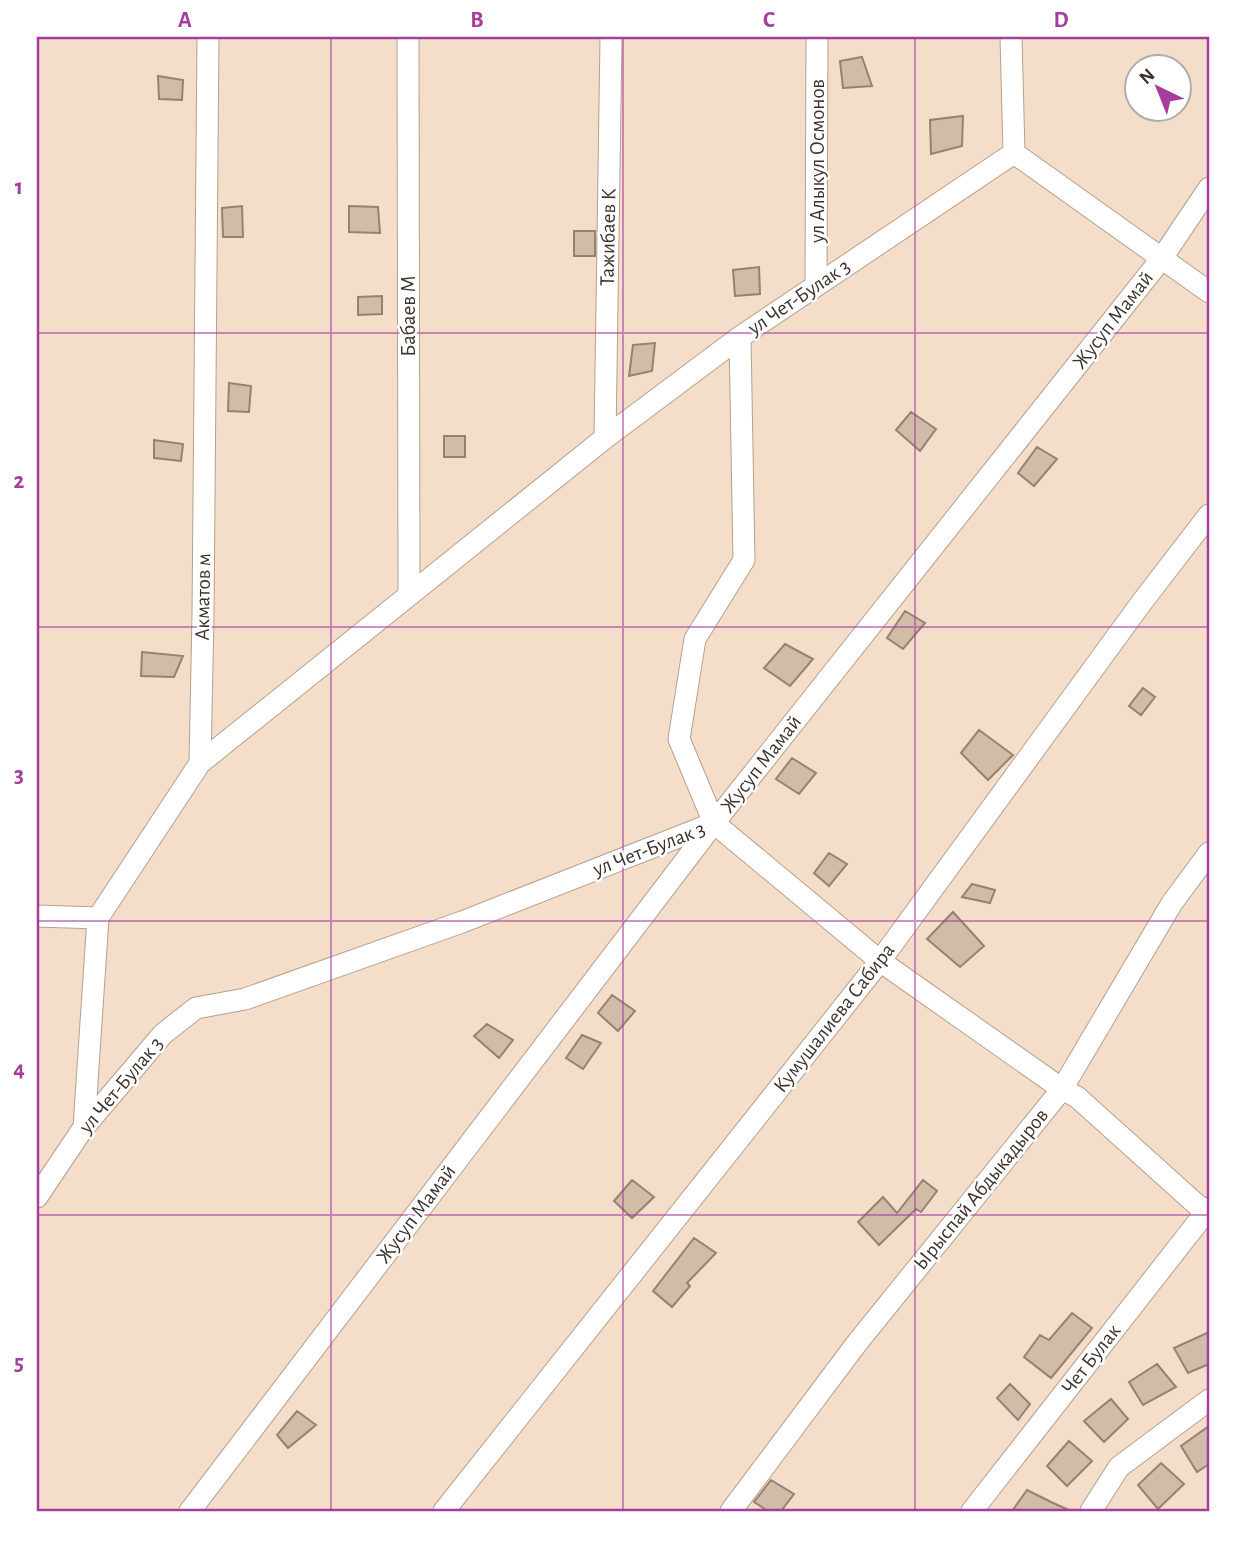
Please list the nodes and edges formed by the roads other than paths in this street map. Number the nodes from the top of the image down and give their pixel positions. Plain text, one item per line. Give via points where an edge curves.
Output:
1 (208, 37) edge
2 (408, 37) edge
3 (611, 37) edge
4 (817, 37) edge
5 (1011, 37) edge
6 (1014, 153) junction
7 (1209, 188) edge
8 (1162, 258) junction
9 (816, 285) junction
10 (1209, 292) edge
11 (740, 337) junction
12 (605, 438) junction
13 (1209, 515) edge
14 (408, 595) junction
15 (200, 763) junction
16 (714, 823) junction
17 (1209, 853) edge
18 (37, 916) edge
19 (97, 918) junction
20 (880, 961) junction
21 (1062, 1089) junction
22 (84, 1127) junction
23 (37, 1197) edge
24 (1207, 1210) edge
25 (1209, 1400) edge
26 (190, 1511) edge
27 (444, 1511) edge
28 (731, 1511) edge
29 (972, 1511) edge
30 (1091, 1511) edge

1 - 15 street, Акматов м
2 - 14 street, Бабаев М
3 - 12 street, Тажибаев К
4 - 9 street, ул Алыкул Осмонов
5 - 6 street
6 - 8 street
6 - 9 street, ул Чет-Булак 3
7 - 8 street, Жусуп Мамай
8 - 10 street
8 - 16 street, Жусуп Мамай
9 - 11 street, ул Чет-Булак 3
11 - 12 street
11 - 16 street, ул Чет-Булак 3 via 744,560 695,639 679,739
12 - 14 street
13 - 20 street, Кумушалиева Сабира
14 - 15 street
15 - 19 street
16 - 20 street
16 - 22 street, ул Чет-Булак 3 via 462,922 245,999 196,1008 163,1034
16 - 26 street, Жусуп Мамай
17 - 21 street, Ырыспай Абдыкадыров via 1172,903
18 - 19 street
19 - 22 street
20 - 21 street
20 - 27 street, Кумушалиева Сабира
21 - 24 street
21 - 28 street, Ырыспай Абдыкадыров via 857,1343
22 - 23 street, ул Чет-Булак 3
24 - 29 street, Чет Булак
25 - 30 street via 1119,1467

